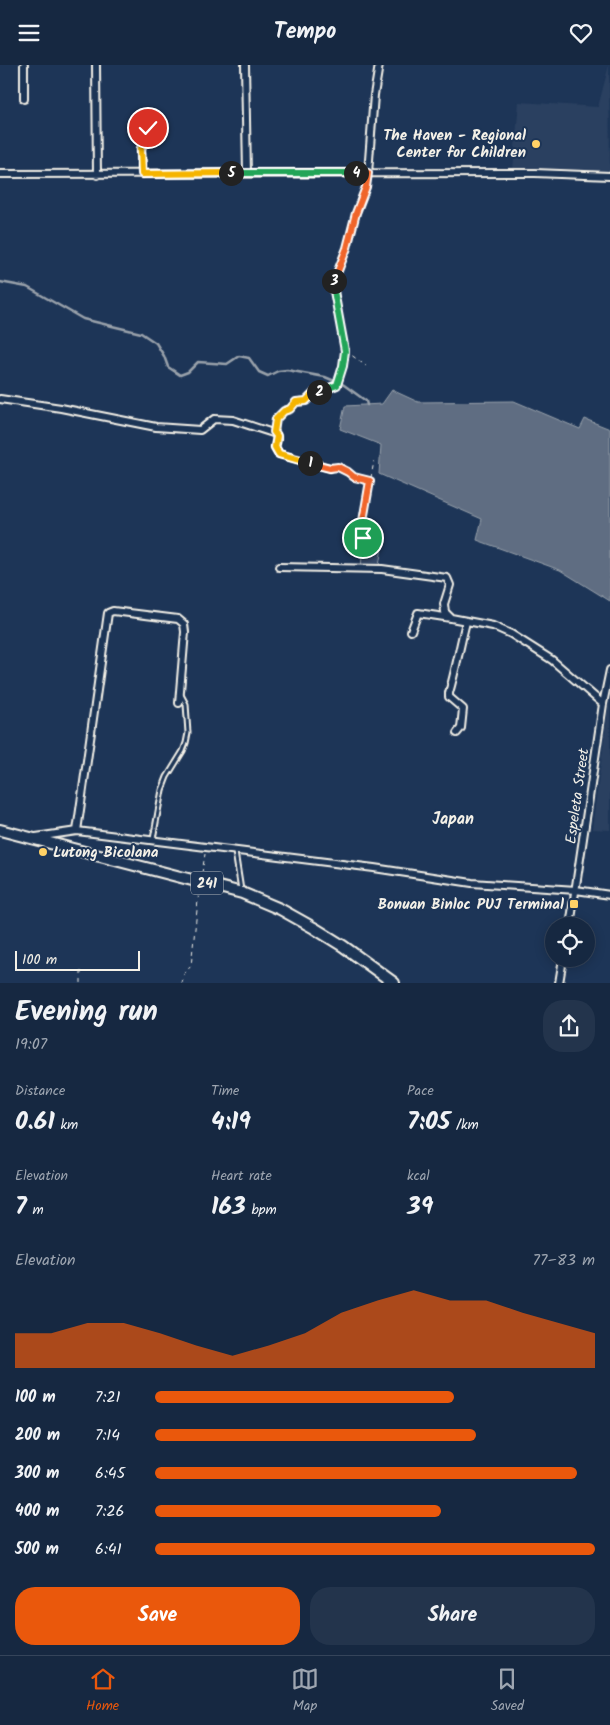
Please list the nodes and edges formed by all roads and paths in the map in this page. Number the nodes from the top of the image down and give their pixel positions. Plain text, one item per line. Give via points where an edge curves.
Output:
1 (24, 65) edge
2 (96, 65) edge
3 (245, 65) edge
4 (379, 65) edge
5 (24, 99) dead end
6 (148, 128) dead end
7 (247, 173) junction
8 (368, 173) junction
9 (0, 174) edge
10 (142, 174) junction
11 (98, 175) junction
12 (610, 176) edge
13 (345, 351) junction
14 (366, 367) dead end
15 (0, 399) edge
16 (274, 432) junction
17 (374, 461) dead end
18 (330, 468) joint
19 (370, 481) junction
20 (363, 538) dead end
21 (279, 567) dead end
22 (451, 618) junction
23 (466, 622) junction
24 (411, 631) dead end
25 (610, 670) edge
26 (180, 693) junction
27 (179, 703) dead end
28 (603, 704) junction
29 (457, 733) dead end
30 (0, 830) edge
31 (78, 831) junction
32 (30, 838) junction
33 (152, 839) junction
34 (206, 847) junction
35 (235, 852) junction
36 (200, 881) junction
37 (576, 890) junction
38 (242, 893) junction
39 (610, 895) edge
40 (572, 917) edge
41 (562, 967) edge
42 (81, 971) dead end
43 (81, 983) edge
44 (182, 983) edge
45 (394, 983) edge
46 (559, 983) edge

1 - 5 street
2 - 11 street
3 - 7 street
4 - 8 street
6 - 10 street via 141,149
7 - 8 street
7 - 10 street
8 - 12 street
8 - 13 path via 347,248 334,279
9 - 11 street
10 - 11 street
13 - 14 path
13 - 16 path via 337,385 314,393 306,401 296,402 276,419
15 - 16 street via 156,427 200,430 214,419 233,420
16 - 18 street via 279,454
17 - 19 path
18 - 19 path via 338,467 354,477
19 - 20 path via 360,538
21 - 22 street via 382,569 447,578 450,585 444,605
22 - 23 street
22 - 24 street via 418,613
23 - 28 street via 493,626 511,634 552,660
23 - 29 street via 449,693 449,697 462,709 461,728
25 - 28 street, Espeleta Street
26 - 27 street
26 - 31 street via 185,631 181,621 113,611 108,613
26 - 33 lane via 186,704 188,733 183,751 162,791
28 - 37 street, Espeleta Street
30 - 32 main road, 241
31 - 32 street
31 - 33 street
32 - 36 main road, 241
33 - 34 street
34 - 35 street
34 - 36 path
35 - 37 street via 472,883
35 - 38 lane
36 - 38 main road, 241
36 - 44 path via 191,966
37 - 39 street
37 - 40 street, Espeleta Street
38 - 45 main road, 241 via 314,928
41 - 46 street
42 - 43 path

